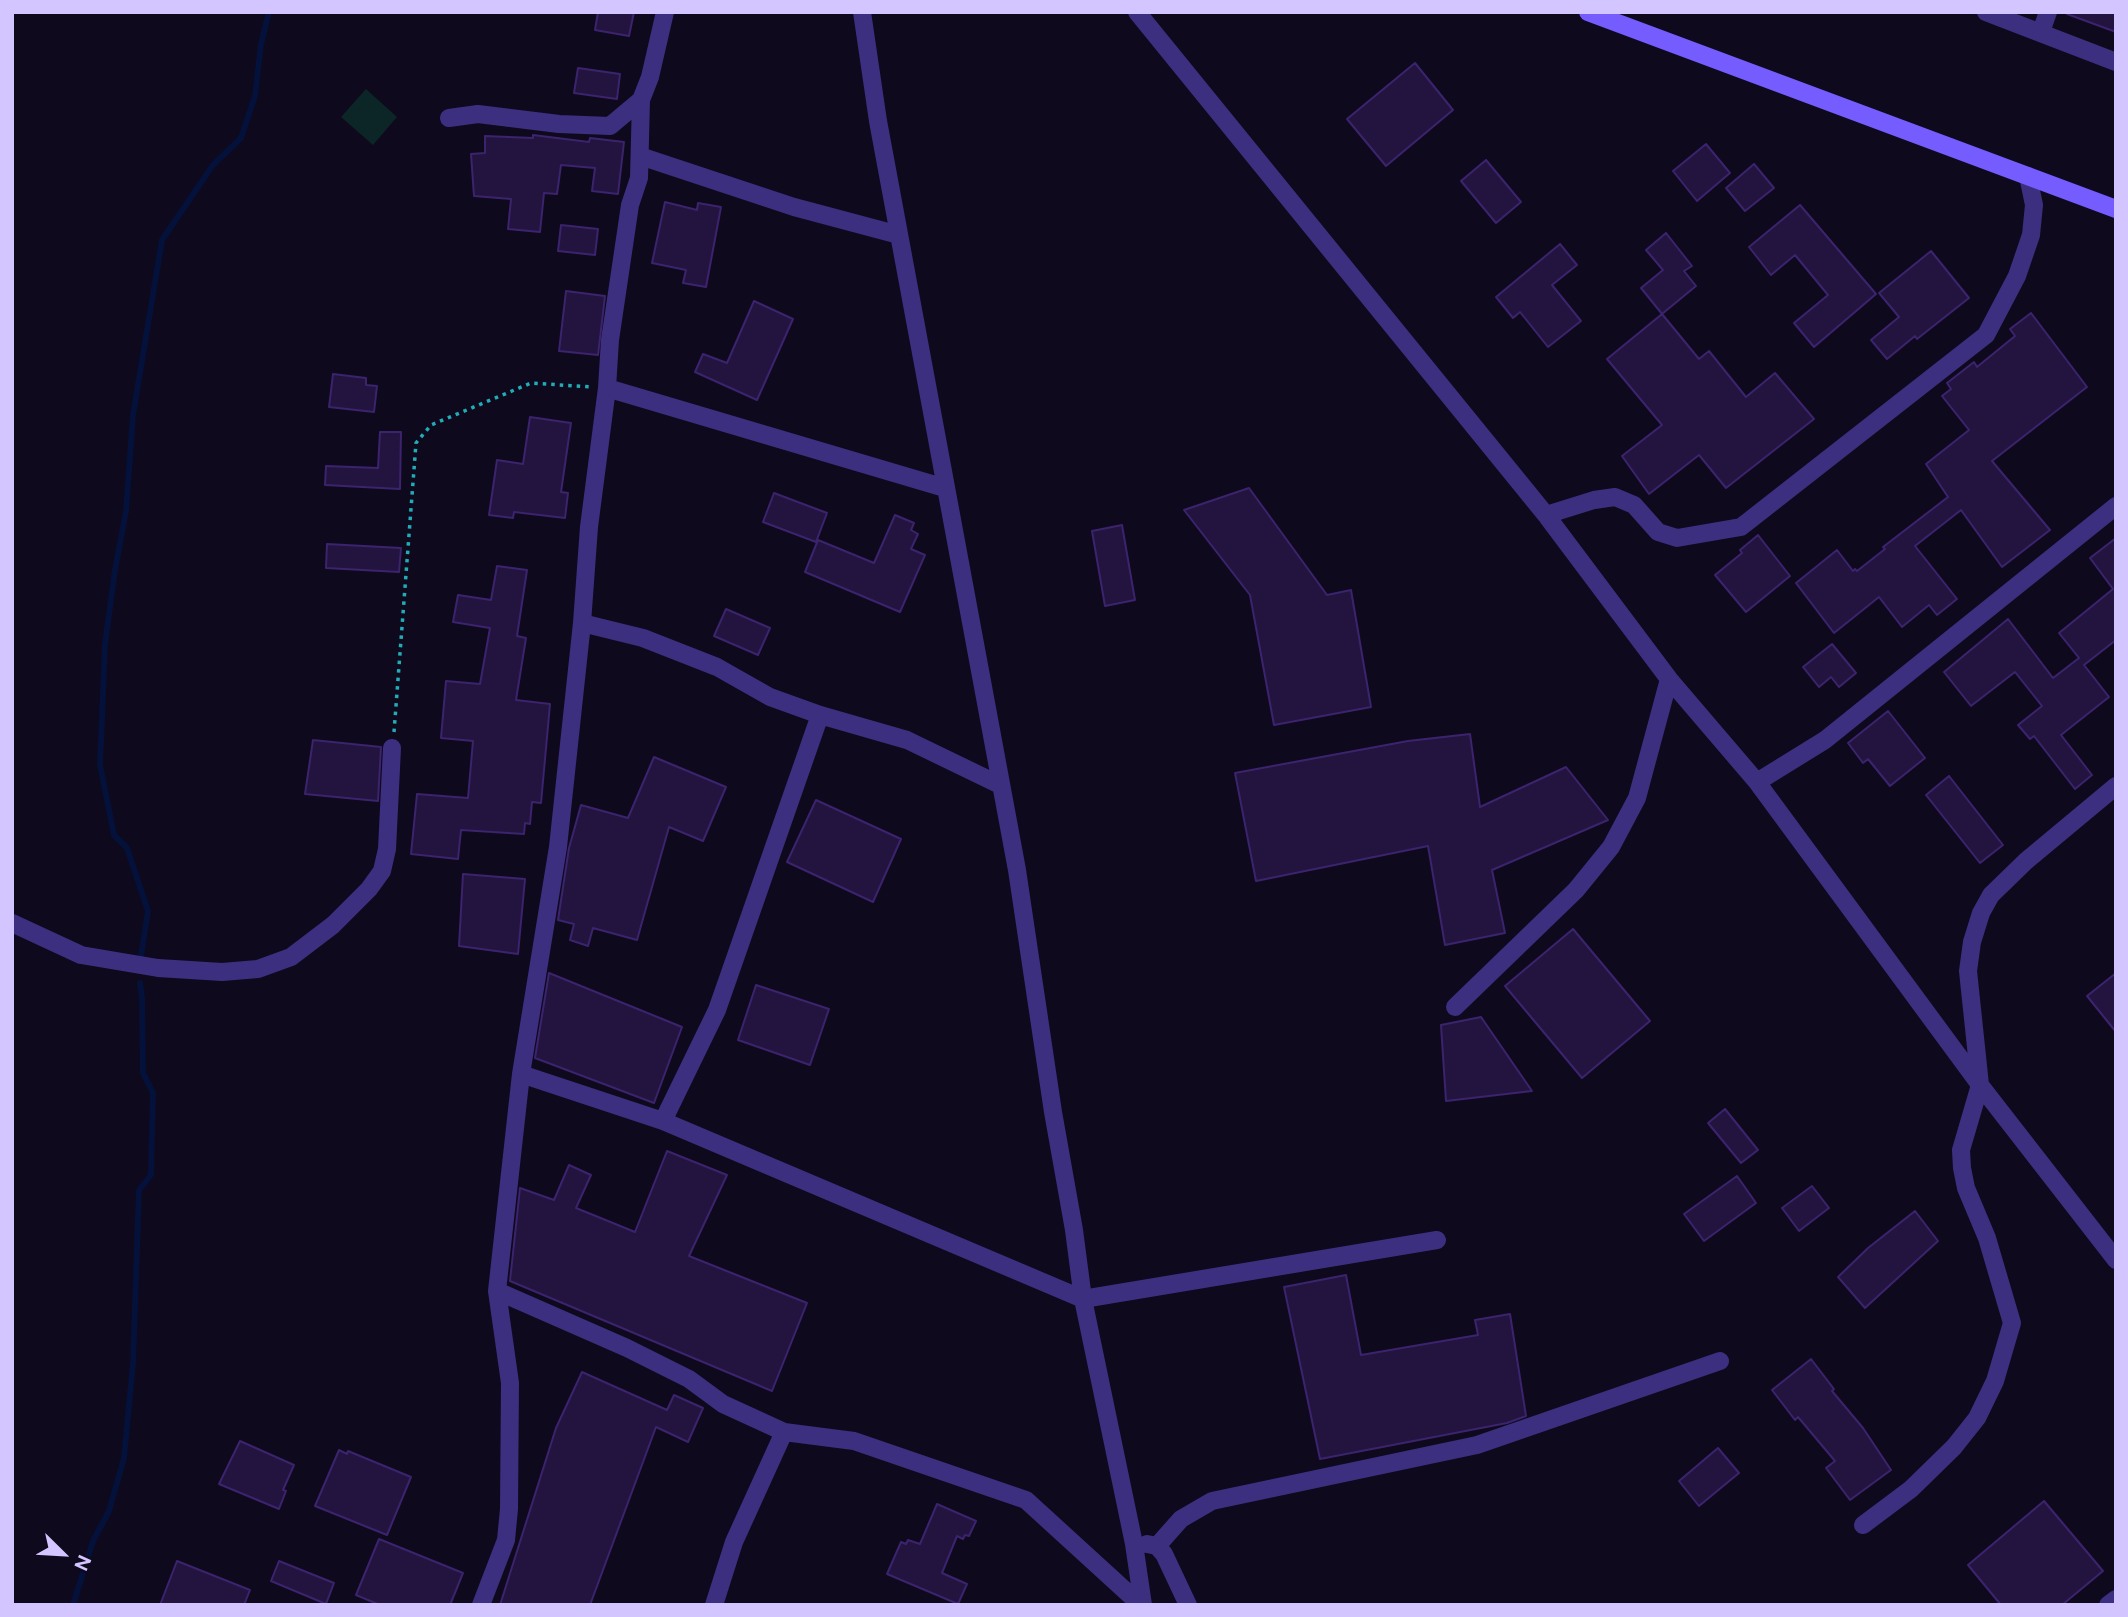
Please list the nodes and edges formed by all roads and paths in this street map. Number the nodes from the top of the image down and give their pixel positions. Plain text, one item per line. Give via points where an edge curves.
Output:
1 (665, 12) edge
2 (862, 12) edge
3 (1137, 12) edge
4 (1588, 12) edge
5 (1986, 12) edge
6 (2048, 12) edge
7 (2041, 32) junction
8 (2116, 62) edge
9 (641, 100) junction
10 (449, 118) dead end
11 (640, 156) junction
12 (2028, 176) junction
13 (2116, 209) edge
14 (899, 235) junction
15 (607, 388) junction
16 (945, 488) junction
17 (2116, 506) edge
18 (1546, 515) junction
19 (582, 623) junction
20 (1669, 679) junction
21 (820, 715) junction
22 (392, 748) joint
23 (1757, 782) junction
24 (1000, 785) junction
25 (2116, 786) edge
26 (12, 923) edge
27 (1455, 1007) dead end
28 (521, 1074) junction
29 (1980, 1085) junction
30 (663, 1121) junction
31 (1437, 1240) dead end
32 (2116, 1260) edge
33 (497, 1291) junction
34 (1083, 1299) junction
35 (1720, 1361) dead end
36 (784, 1432) junction
37 (1863, 1525) dead end
38 (1134, 1545) junction
39 (1157, 1546) junction
40 (2116, 1599) edge
41 (481, 1605) edge
42 (714, 1605) edge
43 (1142, 1605) edge
44 (1188, 1605) edge
45 (2108, 1605) edge

1 - 9 street
2 - 14 street
3 - 18 street
4 - 12 main road
5 - 7 street
6 - 7 street
7 - 8 street
9 - 10 street via 610,126 478,114
9 - 11 street
11 - 14 street via 794,207
11 - 15 street via 622,251
12 - 13 main road
12 - 18 street via 2034,205 2031,236 2017,276 1986,335 1741,527 1677,538 1658,533 1634,505 1615,497
14 - 16 street
15 - 16 street
15 - 19 street
15 - 22 path via 531,383 431,425 416,443
16 - 24 street
17 - 23 street via 1825,740
18 - 20 street
19 - 21 street via 643,638
19 - 28 street via 558,846
20 - 23 street
20 - 27 street via 1637,798 1611,847 1576,890
21 - 24 street via 908,740
21 - 30 street via 717,1010
22 - 26 street via 382,871 333,925 291,957 258,969 222,972 158,968 81,955
23 - 29 street
24 - 34 street
25 - 29 street via 1991,895 1981,914 1968,971
28 - 30 street
28 - 33 street
29 - 32 street
29 - 37 street via 1961,1150 1962,1168 2012,1323 1995,1381 1977,1418 1911,1489
30 - 34 street
31 - 34 street
33 - 36 street via 627,1348 689,1379 723,1404
33 - 41 street via 510,1383 509,1509 506,1540
34 - 38 street
35 - 39 street via 1477,1445 1212,1502 1181,1519
36 - 42 street via 734,1542
36 - 43 street via 853,1441 1026,1500
38 - 39 street
38 - 43 street
39 - 44 street
40 - 45 street

